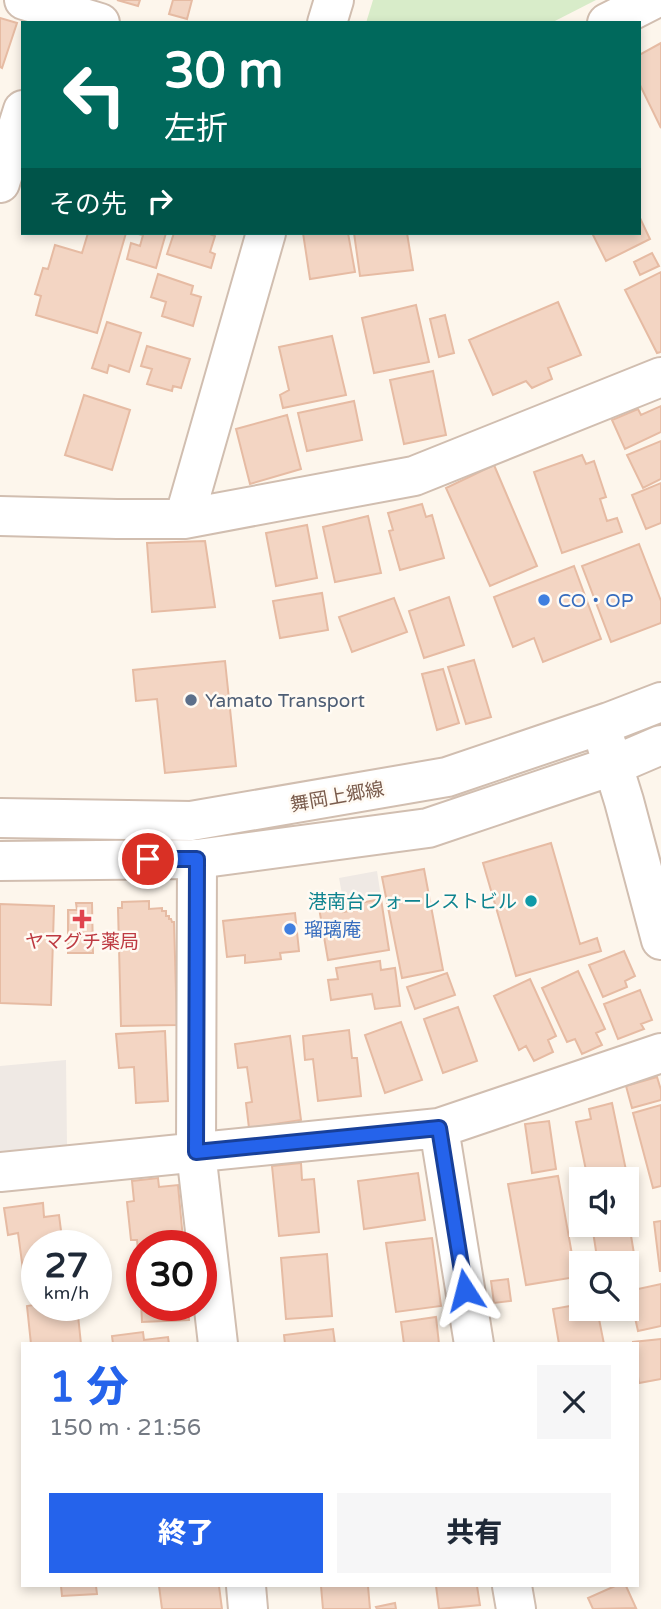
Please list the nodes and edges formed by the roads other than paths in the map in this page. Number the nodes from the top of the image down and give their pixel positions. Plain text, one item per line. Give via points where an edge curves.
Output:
1 (334, 0) edge
2 (652, 0) edge
3 (46, 8) edge
4 (93, 21) edge
5 (328, 21) edge
6 (611, 21) edge
7 (21, 116) edge
8 (0, 183) edge
9 (265, 235) edge
10 (661, 377) edge
11 (0, 516) edge
12 (184, 519) junction
13 (661, 702) edge
14 (601, 724) junction
15 (661, 745) edge
16 (612, 766) junction
17 (0, 818) edge
18 (197, 859) junction
19 (0, 861) edge
20 (661, 940) edge
21 (661, 1053) edge
22 (439, 1128) junction
23 (196, 1152) junction
24 (0, 1172) edge
25 (218, 1342) edge
26 (474, 1342) edge
27 (246, 1587) edge
28 (512, 1587) edge
29 (248, 1609) edge
30 (516, 1609) edge

1 - 5 street
2 - 6 street
3 - 4 street
7 - 8 street
9 - 12 street
10 - 12 street via 414,476
11 - 12 street
13 - 14 street, 舞岡上郷線
14 - 16 street
14 - 17 street, 舞岡上郷線 via 447,777 191,821
15 - 16 street
16 - 18 street via 429,828
16 - 20 street
18 - 19 street
18 - 23 street
21 - 22 street
22 - 23 street
22 - 26 street
23 - 24 street
23 - 25 street
27 - 29 street
28 - 30 street

